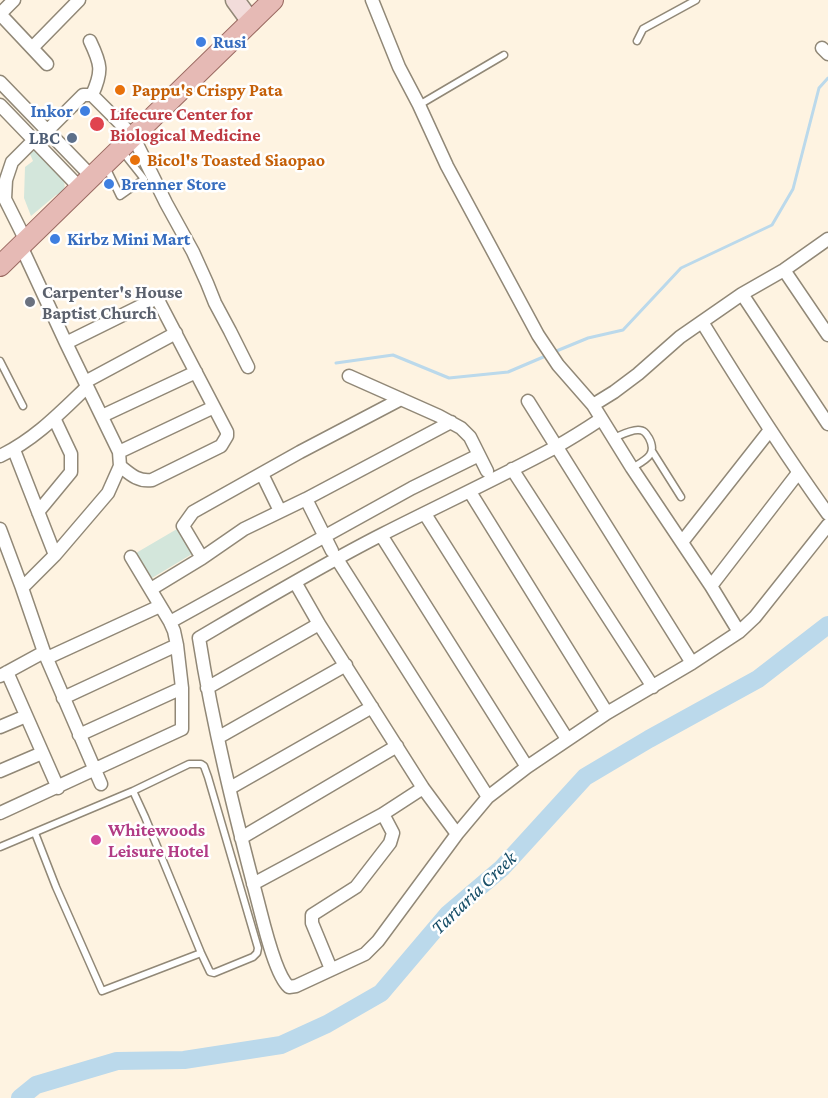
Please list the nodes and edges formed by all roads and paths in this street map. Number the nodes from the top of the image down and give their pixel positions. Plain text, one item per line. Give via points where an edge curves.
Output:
1 (14, 0) edge
2 (79, 0) edge
3 (235, 0) edge
4 (372, 0) edge
5 (696, 0) edge
6 (268, 2) edge
7 (0, 14) edge
8 (251, 22) junction
9 (90, 41) dead end
10 (637, 41) dead end
11 (32, 48) junction
12 (504, 55) dead end
13 (47, 64) dead end
14 (2, 88) edge
15 (92, 95) junction
16 (0, 105) edge
17 (419, 105) junction
18 (26, 108) junction
19 (14, 120) junction
20 (48, 130) junction
21 (34, 140) junction
22 (126, 142) junction
23 (92, 176) junction
24 (23, 243) junction
25 (827, 243) edge
26 (0, 266) edge
27 (784, 270) junction
28 (742, 294) junction
29 (702, 322) junction
30 (176, 333) junction
31 (828, 335) edge
32 (66, 343) junction
33 (0, 361) edge
34 (248, 367) dead end
35 (196, 372) junction
36 (349, 376) dead end
37 (86, 384) junction
38 (401, 399) junction
39 (528, 401) dead end
40 (593, 405) junction
41 (23, 406) dead end
42 (214, 407) junction
43 (102, 416) junction
44 (54, 418) junction
45 (601, 419) junction
46 (451, 422) junction
47 (828, 424) edge
48 (770, 430) junction
49 (614, 438) junction
50 (556, 447) junction
51 (14, 450) junction
52 (652, 451) junction
53 (119, 452) junction
54 (479, 455) junction
55 (0, 456) edge
56 (120, 466) junction
57 (632, 468) junction
58 (512, 469) junction
59 (487, 471) dead end
60 (798, 473) junction
61 (262, 474) junction
62 (470, 492) junction
63 (681, 497) dead end
64 (306, 498) junction
65 (280, 511) junction
66 (38, 512) junction
67 (425, 514) junction
68 (828, 514) edge
69 (828, 525) edge
70 (0, 530) edge
71 (381, 535) junction
72 (325, 536) junction
73 (682, 542) junction
74 (55, 555) junction
75 (335, 555) junction
76 (130, 557) dead end
77 (202, 558) junction
78 (295, 582) junction
79 (711, 586) junction
80 (22, 588) junction
81 (150, 589) junction
82 (160, 606) junction
83 (170, 622) junction
84 (320, 624) junction
85 (739, 632) junction
86 (177, 645) junction
87 (46, 655) junction
88 (692, 663) junction
89 (346, 665) junction
90 (4, 674) edge
91 (652, 687) junction
92 (182, 688) junction
93 (207, 688) junction
94 (63, 698) junction
95 (372, 706) junction
96 (607, 713) junction
97 (26, 716) junction
98 (0, 727) edge
99 (79, 735) junction
100 (219, 737) junction
101 (567, 739) junction
102 (397, 746) junction
103 (42, 753) junction
104 (527, 767) junction
105 (95, 770) junction
106 (0, 771) edge
107 (101, 784) dead end
108 (58, 788) junction
109 (230, 788) junction
110 (423, 788) junction
111 (133, 791) junction
112 (488, 797) junction
113 (0, 813) edge
114 (384, 814) junction
115 (34, 833) junction
116 (457, 834) junction
117 (241, 838) junction
118 (0, 847) edge
119 (253, 884) junction
120 (201, 953) junction
121 (331, 969) junction

1 - 7 street
2 - 11 street
3 - 8 street
4 - 17 street
5 - 10 lane via 643,28
6 - 8 main road
7 - 11 street
8 - 22 main road
9 - 15 street via 100,63
11 - 13 street
12 - 17 lane
14 - 18 street
15 - 20 street via 83,95
15 - 22 street
16 - 19 street
17 - 40 street via 447,166 538,335
18 - 19 street
18 - 20 street
19 - 21 street
20 - 23 street
21 - 23 street
21 - 24 street via 12,162 6,180 5,199
22 - 23 main road
22 - 23 lane via 144,179 120,196
22 - 34 street via 193,252
23 - 24 main road
24 - 26 main road
24 - 32 street
25 - 27 street
27 - 28 street
27 - 31 street
28 - 29 street
28 - 47 street
29 - 40 street
29 - 48 street
30 - 32 street via 158,298
30 - 35 street
30 - 37 street
32 - 37 street
33 - 41 lane
35 - 42 street
35 - 43 street
36 - 38 street
37 - 43 street
37 - 44 street
38 - 46 street
38 - 61 street
39 - 50 street
40 - 45 street
42 - 53 street
42 - 56 street via 227,432 221,446 152,480 131,476
43 - 53 street
44 - 51 street
44 - 66 street via 71,454 71,472
45 - 49 street
45 - 50 street
46 - 54 street via 467,433
46 - 64 street
48 - 60 street
48 - 73 street
49 - 52 lane via 642,430
49 - 57 street
50 - 58 street
50 - 88 street
51 - 55 street
51 - 66 street
52 - 57 lane
52 - 63 lane
53 - 56 street
54 - 59 street
54 - 72 street
56 - 74 street via 108,494
57 - 73 street
58 - 62 street
58 - 91 street
60 - 68 street
60 - 79 street
61 - 65 street
61 - 77 street via 193,512 183,526
62 - 67 street
62 - 96 street
64 - 65 street
64 - 72 street
65 - 77 street
66 - 74 street
67 - 71 street
67 - 101 street
69 - 85 street
70 - 80 street
71 - 75 street
71 - 104 street
72 - 75 street
72 - 83 street
73 - 79 street
74 - 80 street
75 - 78 street
75 - 112 street
76 - 81 street
77 - 81 street
78 - 84 street
78 - 93 street via 199,638
79 - 85 street
80 - 87 street
81 - 82 street
82 - 83 street
82 - 87 street
83 - 86 street
84 - 89 street
84 - 93 street
85 - 88 street
86 - 92 street
86 - 94 street
87 - 90 street
87 - 94 street
88 - 91 street
89 - 95 street
89 - 100 street
90 - 97 street
91 - 96 street
92 - 99 street
92 - 105 street via 182,729
93 - 100 street
94 - 99 street
95 - 102 street
95 - 109 street
96 - 101 street
97 - 98 street
97 - 103 street
99 - 105 street
100 - 109 street
101 - 104 street
102 - 110 street
102 - 117 street
103 - 106 street
103 - 108 street
104 - 112 street
105 - 107 street
105 - 108 street
108 - 113 street
109 - 117 street
110 - 114 street
110 - 116 street
111 - 115 lane
111 - 120 lane
111 - 120 lane via 189,764 201,764 206,770 258,948 253,957 214,973
112 - 116 street
114 - 119 street
114 - 121 street via 393,833 390,843 356,887 312,915
115 - 118 lane
115 - 120 lane via 102,992
116 - 121 street via 378,941 365,954
117 - 119 street
119 - 121 street via 268,940 286,985 296,986

